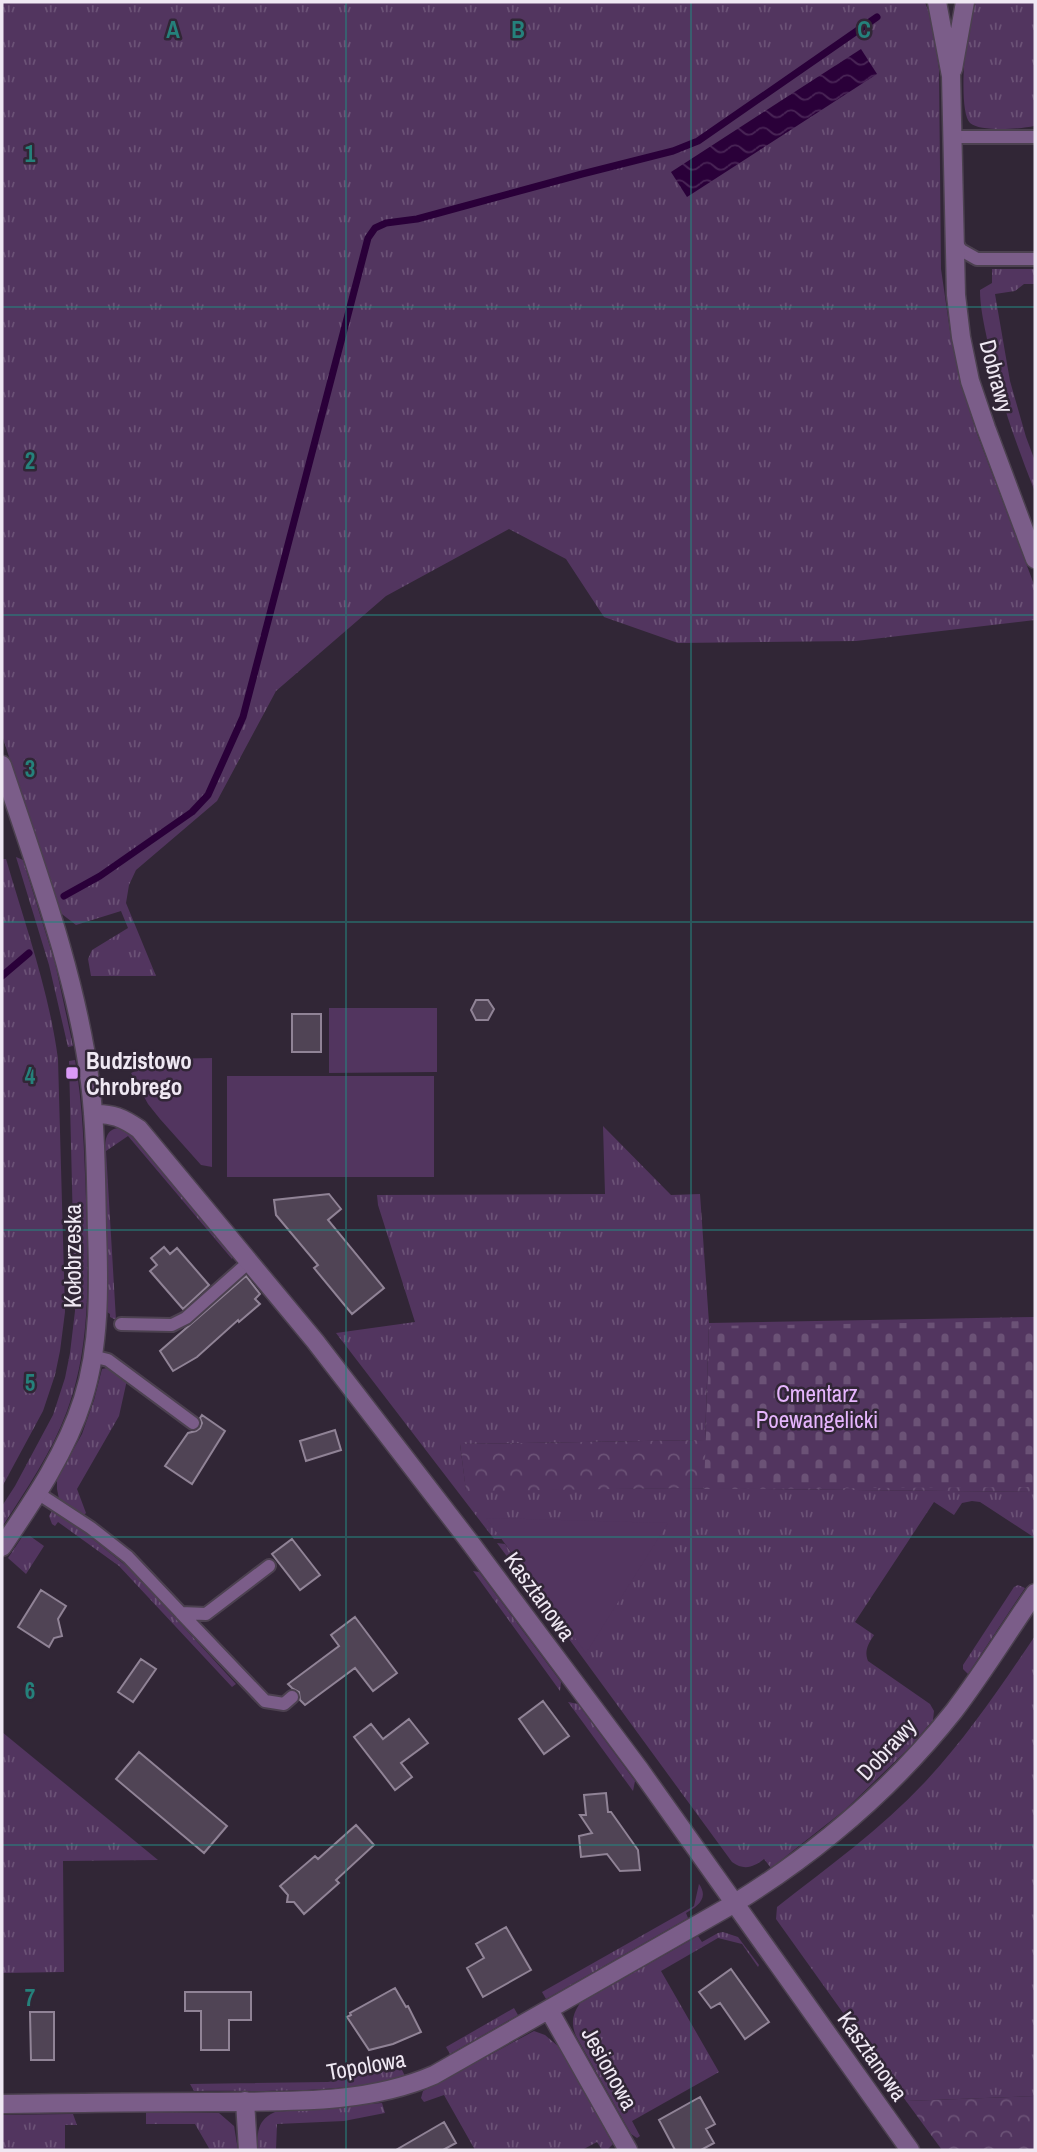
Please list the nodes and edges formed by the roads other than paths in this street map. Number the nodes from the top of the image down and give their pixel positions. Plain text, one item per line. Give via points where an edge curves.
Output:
1 (937, 2) edge
2 (965, 2) edge
3 (951, 76) junction
4 (953, 137) junction
5 (1035, 137) edge
6 (955, 241) junction
7 (1032, 259) edge
8 (1035, 559) edge
9 (2, 765) edge
10 (93, 1114) junction
11 (249, 1262) junction
12 (121, 1324) dead end
13 (92, 1356) junction
14 (193, 1423) dead end
15 (36, 1492) junction
16 (2, 1547) edge
17 (269, 1566) dead end
18 (1035, 1593) edge
19 (181, 1613) junction
20 (292, 1697) dead end
21 (735, 1903) junction
22 (549, 2010) junction
23 (245, 2101) junction
24 (2, 2104) edge
25 (248, 2150) edge
26 (628, 2150) edge
27 (910, 2150) edge

1 - 3 street, Dobrawy
2 - 3 street, Dobrawy
3 - 4 street, Dobrawy
4 - 5 lane
4 - 6 street, Dobrawy
6 - 7 lane via 977,259
6 - 8 street, Dobrawy via 956,295 970,382
9 - 10 street, Kołobrzeska via 60,946 84,1045
10 - 11 street, Kasztanowa via 121,1117 139,1129
10 - 13 street, Kołobrzeska via 97,1243
11 - 12 lane via 172,1325
11 - 21 street, Kasztanowa via 369,1408
13 - 14 lane via 108,1360
13 - 15 street, Kołobrzeska via 78,1414
15 - 16 street, Kołobrzeska
15 - 19 lane via 128,1557
17 - 19 lane via 206,1614
18 - 21 street, Dobrawy via 954,1710 897,1777 824,1840
19 - 20 lane via 265,1700 284,1704
21 - 22 street, Topolowa
21 - 27 street, Kasztanowa
22 - 23 street, Topolowa via 409,2085 353,2096
22 - 26 street, Jesionowa
23 - 24 street, Topolowa
23 - 25 street

